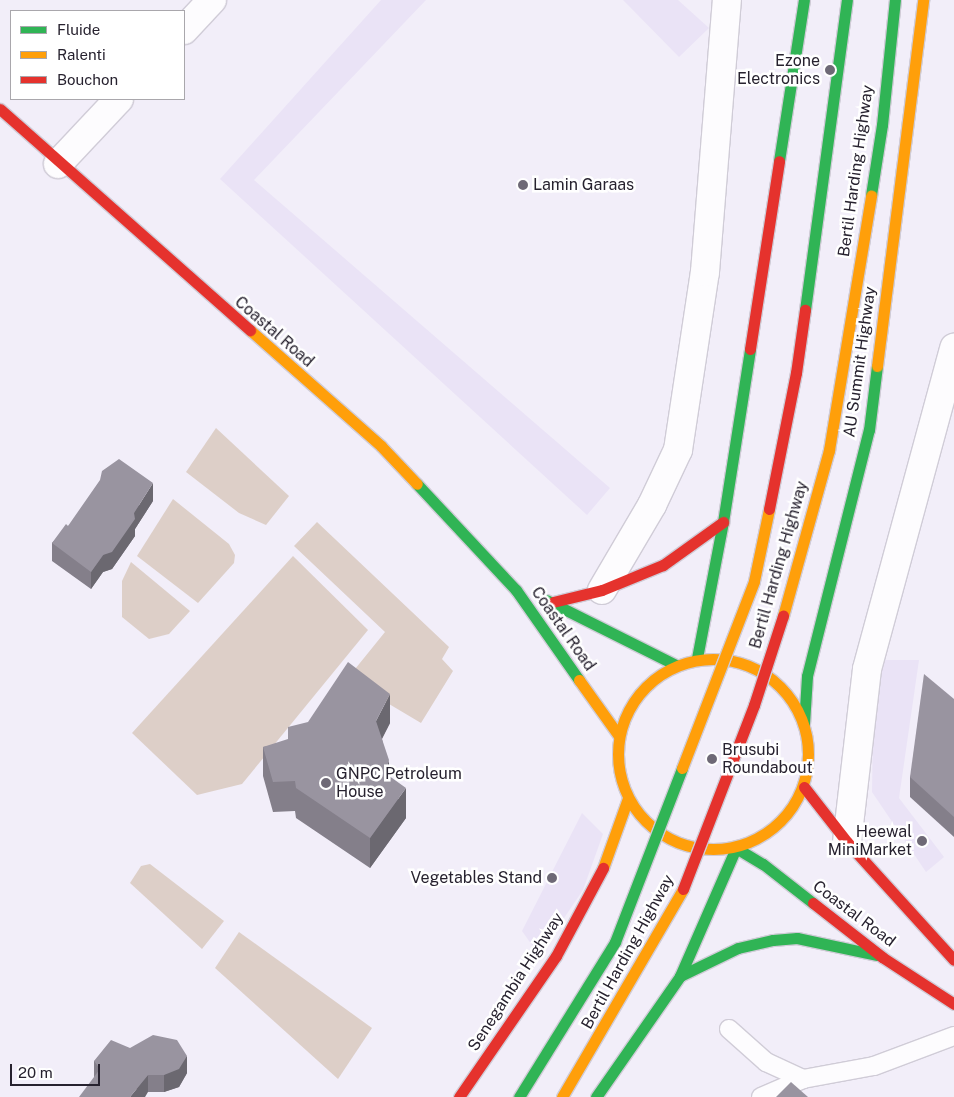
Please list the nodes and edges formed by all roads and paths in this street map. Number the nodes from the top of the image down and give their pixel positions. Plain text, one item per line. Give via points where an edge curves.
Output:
1 (212, 0) edge
2 (804, 0) edge
3 (847, 0) edge
4 (895, 0) edge
5 (923, 0) edge
6 (723, 3) edge
7 (185, 29) edge
8 (118, 100) edge
9 (0, 109) edge
10 (58, 164) junction
11 (954, 348) edge
12 (723, 522) junction
13 (516, 590) junction
14 (602, 590) junction
15 (553, 602) junction
16 (697, 658) junction
17 (676, 665) junction
18 (804, 724) junction
19 (619, 736) junction
20 (804, 787) junction
21 (628, 798) junction
22 (847, 842) junction
23 (736, 848) junction
24 (882, 957) junction
25 (954, 960) edge
26 (680, 976) junction
27 (954, 1004) edge
28 (728, 1029) dead end
29 (954, 1036) edge
30 (803, 1079) junction
31 (459, 1097) edge
32 (519, 1097) edge
33 (562, 1097) edge
34 (596, 1097) edge
35 (761, 1097) edge

1 - 7 street
2 - 12 main road
3 - 32 main road, Bertil Harding Highway, bridge via 796,372 754,581 615,942
4 - 33 main road, Bertil Harding Highway, bridge via 882,125 828,450 782,620 744,733 680,900
5 - 18 main road, AU Summit Highway via 869,430 807,676
6 - 14 street via 705,272 678,450 648,512
8 - 10 street
9 - 10 main road, Coastal Road
10 - 13 main road, Coastal Road via 381,446
11 - 22 street via 867,669
12 - 14 main road via 663,566
12 - 16 main road
13 - 15 main road, Coastal Road
13 - 19 main road, Coastal Road
14 - 15 main road
15 - 17 main road, Coastal Road
16 - 17 main road
16 - 18 main road via 738,660 767,674 790,696
17 - 19 main road via 649,681 629,706
18 - 20 main road via 809,755
19 - 21 main road via 618,768
20 - 22 main road
20 - 23 main road via 782,820 765,835
21 - 23 main road via 648,824 674,841 704,850
21 - 31 main road, Senegambia Highway via 599,878 556,956
22 - 25 main road
23 - 24 main road, Coastal Road via 763,864
23 - 26 main road
24 - 26 main road via 797,938 773,940 738,948
24 - 27 main road, Coastal Road
26 - 34 main road
28 - 30 lane via 766,1062
29 - 30 lane via 874,1066
30 - 35 lane

